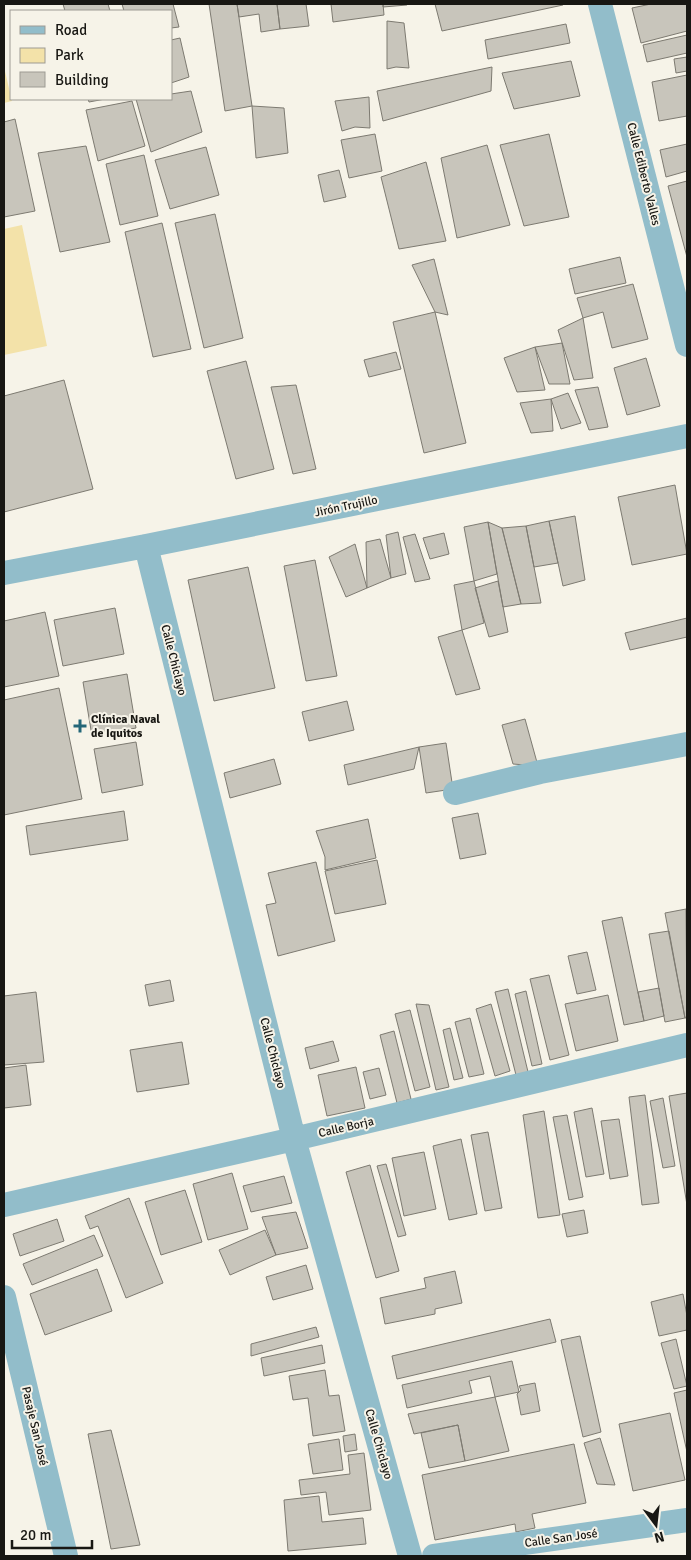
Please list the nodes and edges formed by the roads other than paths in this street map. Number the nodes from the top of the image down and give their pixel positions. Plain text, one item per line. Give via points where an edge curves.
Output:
1 (600, 4) edge
2 (687, 344) edge
3 (687, 436) edge
4 (146, 546) junction
5 (4, 573) edge
6 (687, 744) edge
7 (455, 793) dead end
8 (687, 1045) edge
9 (294, 1139) junction
10 (4, 1205) edge
11 (4, 1296) edge
12 (687, 1520) edge
13 (66, 1556) edge
14 (410, 1556) edge
15 (434, 1556) edge

1 - 2 street, Calle Ediberto Valles
3 - 4 street, Jirón Trujillo
4 - 5 street, Jirón Trujillo
4 - 9 street, Calle Chiclayo
6 - 7 street via 540,772
8 - 9 street, Calle Borja
9 - 10 street, Calle Borja
9 - 14 street, Calle Chiclayo
11 - 13 street, Pasaje San José
12 - 15 street, Calle San José

